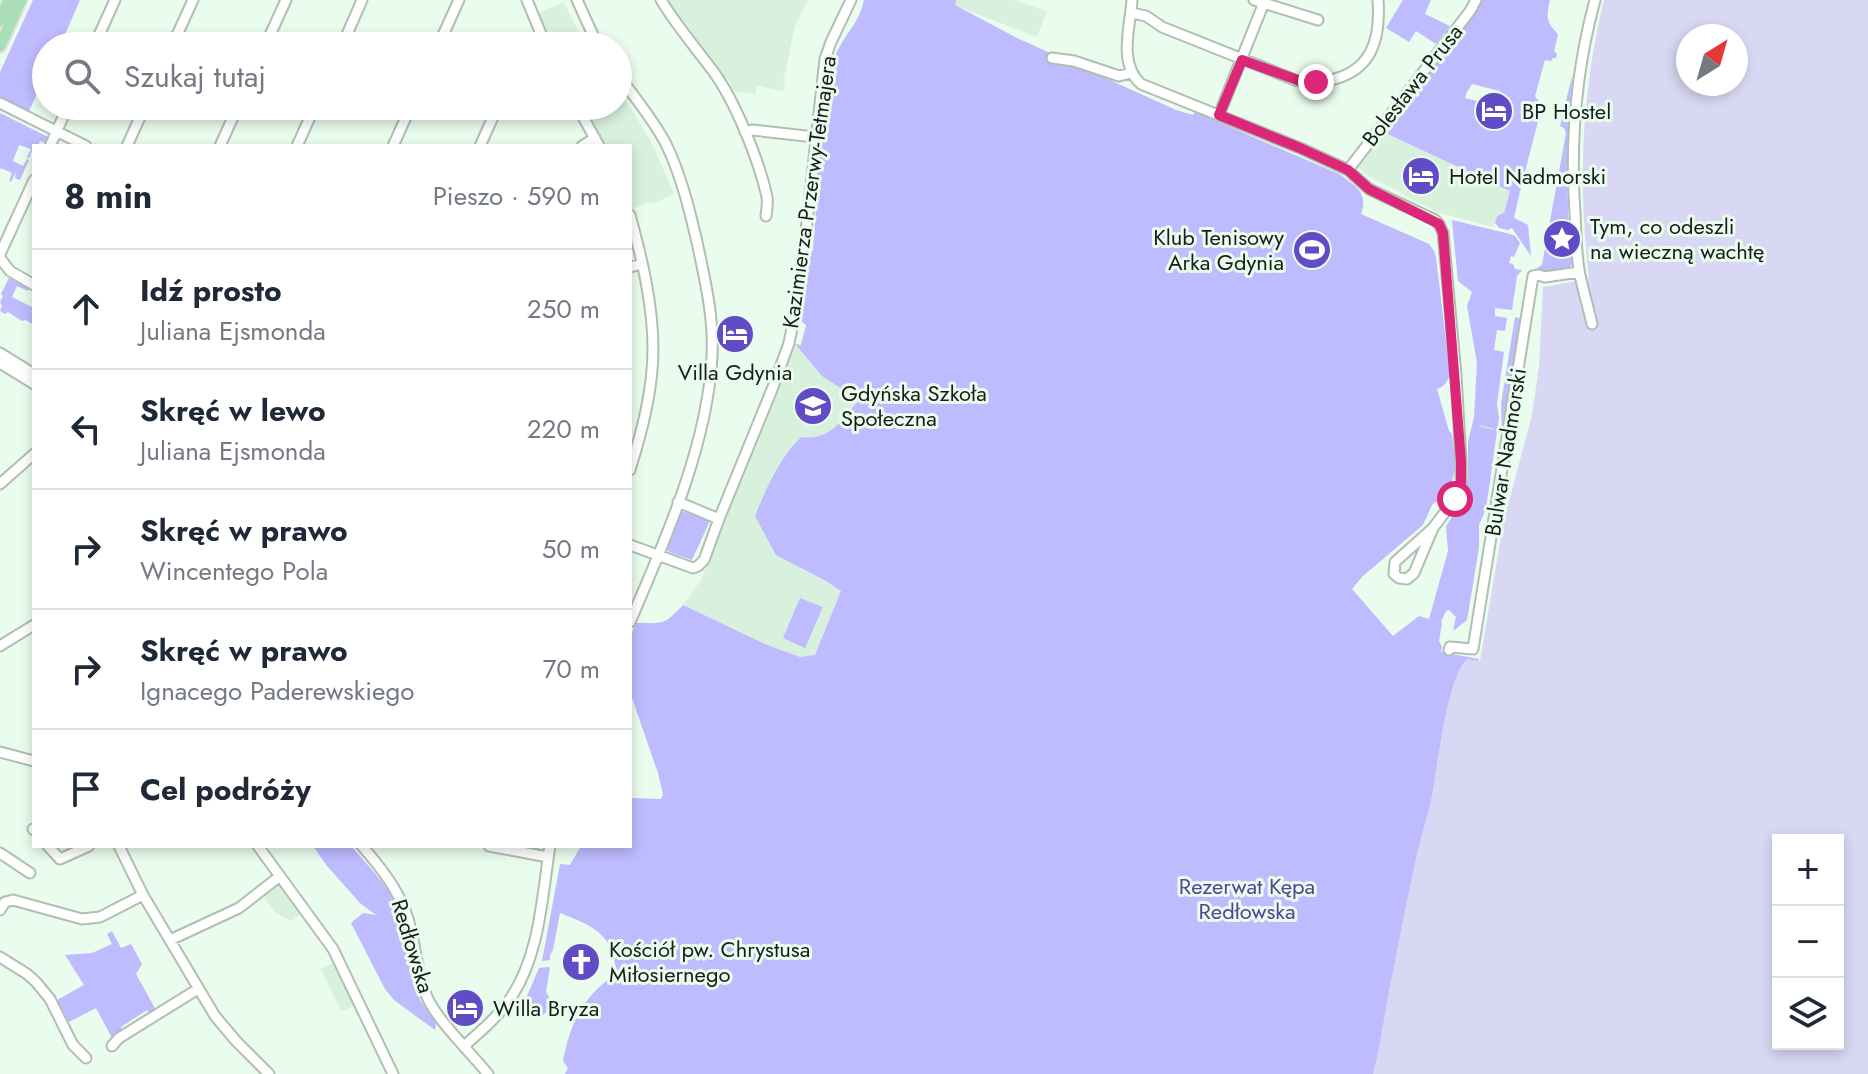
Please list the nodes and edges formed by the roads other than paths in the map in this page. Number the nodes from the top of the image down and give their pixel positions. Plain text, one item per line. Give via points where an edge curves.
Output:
1 (9, 0) edge
2 (21, 0) edge
3 (115, 0) edge
4 (193, 0) edge
5 (286, 0) edge
6 (362, 0) edge
7 (459, 0) edge
8 (527, 0) edge
9 (577, 0) edge
10 (661, 0) edge
11 (851, 0) edge
12 (1132, 0) edge
13 (1378, 0) edge
14 (1476, 0) edge
15 (1595, 0) edge
16 (1261, 1) edge
17 (1131, 13) junction
18 (1318, 20) dead end
19 (0, 21) edge
20 (100, 32) edge
21 (178, 32) edge
22 (271, 32) edge
23 (348, 32) edge
24 (444, 32) edge
25 (540, 32) edge
26 (592, 32) edge
27 (0, 46) edge
28 (1052, 58) dead end
29 (1242, 60) junction
30 (1131, 73) junction
31 (632, 93) edge
32 (0, 103) edge
33 (1219, 115) junction
34 (32, 119) edge
35 (34, 120) edge
36 (61, 120) edge
37 (139, 120) edge
38 (232, 120) edge
39 (309, 120) edge
40 (405, 120) edge
41 (492, 120) edge
42 (585, 120) edge
43 (56, 131) junction
44 (745, 132) junction
45 (815, 137) junction
46 (597, 142) edge
47 (51, 144) edge
48 (82, 144) edge
49 (128, 144) edge
50 (221, 144) edge
51 (298, 144) edge
52 (394, 144) edge
53 (481, 144) edge
54 (1348, 170) junction
55 (32, 184) edge
56 (766, 216) dead end
57 (632, 223) edge
58 (0, 256) edge
59 (642, 264) junction
60 (632, 266) edge
61 (1579, 272) junction
62 (32, 284) edge
63 (1592, 324) dead end
64 (0, 353) edge
65 (0, 363) edge
66 (32, 373) edge
67 (32, 383) edge
68 (32, 456) edge
69 (632, 464) edge
70 (0, 484) edge
71 (678, 502) junction
72 (719, 519) junction
73 (1433, 528) junction
74 (632, 546) edge
75 (657, 556) junction
76 (633, 605) edge
77 (32, 626) edge
78 (0, 646) edge
79 (1449, 650) dead end
80 (0, 752) edge
81 (32, 760) edge
82 (50, 848) edge
83 (85, 848) edge
84 (120, 848) edge
85 (259, 848) edge
86 (364, 848) edge
87 (513, 848) edge
88 (549, 851) edge
89 (0, 853) edge
90 (30, 873) dead end
91 (280, 876) junction
92 (143, 895) junction
93 (0, 910) edge
94 (170, 940) junction
95 (0, 957) edge
96 (198, 989) junction
97 (112, 1046) dead end
98 (464, 1046) junction
99 (86, 1058) dead end
100 (269, 1074) edge
101 (393, 1074) edge
102 (488, 1074) edge

1 - 19 main road
2 - 27 main road
3 - 20 street
4 - 21 street
5 - 22 street
6 - 23 street
7 - 24 street
8 - 25 street
9 - 26 street
10 - 44 street via 720,82
11 - 45 street, Kazimierza Przerwy-Tetmajera via 826,54
12 - 17 street
13 - 29 street via 1373,48 1349,75 1303,82
14 - 54 street, Bolesława Prusa
15 - 61 street via 1582,58 1573,143
16 - 18 street
16 - 29 street
17 - 29 street
17 - 30 street
28 - 30 street via 1119,76
29 - 33 street
30 - 33 street via 1144,85
31 - 71 street via 656,126 686,193 710,302 707,396
32 - 34 street
33 - 54 street
35 - 43 street
36 - 43 street
37 - 49 street
38 - 50 street
39 - 51 street
40 - 52 street
41 - 53 street
42 - 46 street
43 - 47 street
43 - 48 street
44 - 45 street
44 - 56 street via 766,196
45 - 72 street, Kazimierza Przerwy-Tetmajera via 792,329
54 - 73 street via 1369,189 1435,220 1443,233 1461,482
55 - 58 street
57 - 59 street
58 - 62 street via 10,271
59 - 60 street
59 - 69 street via 653,360
61 - 63 street
61 - 79 street, Bulwar Nadmorski via 1533,276 1473,649
64 - 66 street
65 - 67 street
68 - 70 street
71 - 72 street
71 - 75 street
72 - 75 street, Kazimierza Przerwy-Tetmajera via 698,566
73 - 73 street via 1395,562 1396,576 1412,576
74 - 75 street
75 - 76 street
77 - 78 street
80 - 81 street
82 - 83 street via 60,859
84 - 92 street
85 - 91 street
86 - 98 street, Redłowska via 405,908 430,1004
87 - 88 street
88 - 98 street via 526,970 508,1002
89 - 90 street
91 - 94 street via 239,908
91 - 101 street via 333,949
92 - 93 street via 93,919 13,900
92 - 94 street
94 - 96 street
95 - 99 street via 36,982
96 - 97 street
96 - 100 street via 227,1031
98 - 102 street, Redłowska

